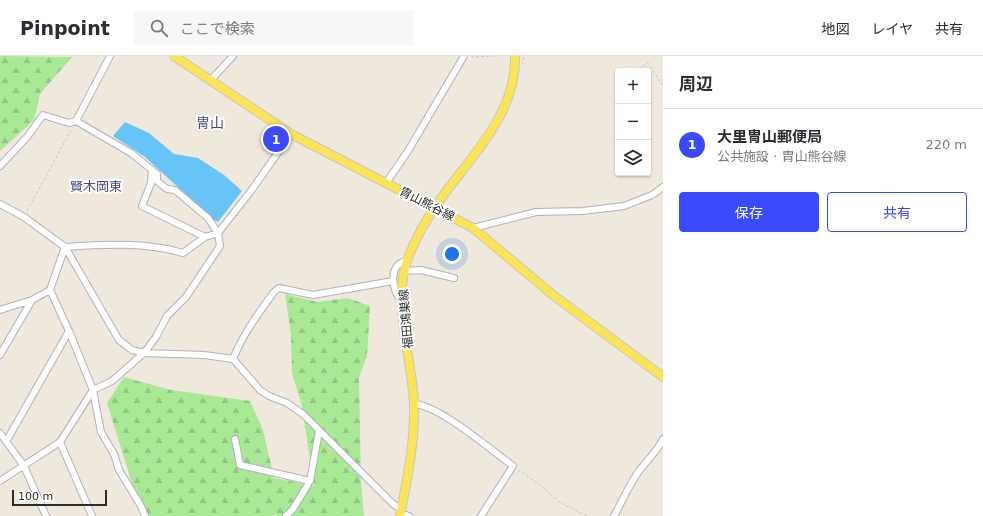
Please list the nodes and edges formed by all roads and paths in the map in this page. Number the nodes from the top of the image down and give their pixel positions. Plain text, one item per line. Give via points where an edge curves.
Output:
1 (110, 56) edge
2 (174, 56) edge
3 (233, 56) edge
4 (466, 56) edge
5 (496, 56) edge
6 (515, 56) edge
7 (639, 68) edge
8 (211, 80) junction
9 (663, 86) edge
10 (76, 121) junction
11 (291, 134) junction
12 (0, 166) edge
13 (152, 170) junction
14 (386, 183) junction
15 (663, 187) edge
16 (0, 204) edge
17 (434, 208) junction
18 (24, 217) junction
19 (473, 228) junction
20 (218, 233) junction
21 (205, 237) junction
22 (65, 247) junction
23 (407, 261) junction
24 (404, 271) junction
25 (454, 278) dead end
26 (393, 281) junction
27 (50, 290) junction
28 (32, 300) junction
29 (402, 301) junction
30 (0, 310) edge
31 (69, 331) junction
32 (144, 353) junction
33 (0, 355) edge
34 (234, 359) junction
35 (663, 377) edge
36 (93, 390) junction
37 (414, 404) junction
38 (319, 431) junction
39 (0, 432) edge
40 (235, 439) dead end
41 (663, 439) edge
42 (7, 440) junction
43 (60, 442) junction
44 (24, 466) junction
45 (512, 466) junction
46 (0, 481) edge
47 (310, 481) junction
48 (400, 513) edge
49 (46, 516) edge
50 (92, 516) edge
51 (145, 516) edge
52 (286, 516) edge
53 (409, 516) edge
54 (481, 516) edge
55 (587, 516) edge
56 (614, 516) edge

1 - 10 street
2 - 8 main road, 胄山熊谷線
3 - 8 street
4 - 5 path
4 - 14 street
6 - 17 main road, 福田鴻巣線 via 510,89 496,124
7 - 9 path via 648,63
8 - 11 main road, 胄山熊谷線
10 - 12 street via 69,123 43,115 28,136
10 - 13 street via 131,153
10 - 18 path
11 - 14 main road, 胄山熊谷線
11 - 20 street
13 - 20 street via 157,181 167,189 175,190 208,218
13 - 21 street via 151,183 142,206
14 - 17 main road, 胄山熊谷線
15 - 19 street via 624,206 583,211 536,212
16 - 18 street
17 - 19 main road, 胄山熊谷線
17 - 23 main road, 福田鴻巣線
18 - 22 street
19 - 35 main road, 胄山熊谷線 via 552,295
20 - 21 street
20 - 32 street via 220,246 186,297 166,316 156,337
21 - 22 street via 183,253 165,248 94,245
22 - 27 street
22 - 32 street via 119,340 132,350
23 - 24 main road, 福田鴻巣線
23 - 26 street via 397,265
24 - 25 street via 421,270
24 - 29 main road, 福田鴻巣線
26 - 29 street via 397,295
26 - 34 street via 313,296 279,288 241,340
27 - 28 street
27 - 31 street
28 - 30 street
28 - 33 street
29 - 37 main road, 福田鴻巣線
31 - 36 street
31 - 42 street
32 - 34 street
32 - 36 street via 112,381
34 - 38 street via 260,390 288,403
36 - 43 street
36 - 51 street via 101,432
37 - 45 street via 449,419
37 - 48 main road, 福田鴻巣線 via 412,444
38 - 47 street
38 - 48 street
39 - 42 street
40 - 47 street via 240,465
41 - 56 street via 634,478
42 - 44 street
43 - 44 street
43 - 50 street
44 - 46 street
44 - 49 street
45 - 54 street
45 - 55 path via 539,484 559,502
47 - 52 street
48 - 53 street

